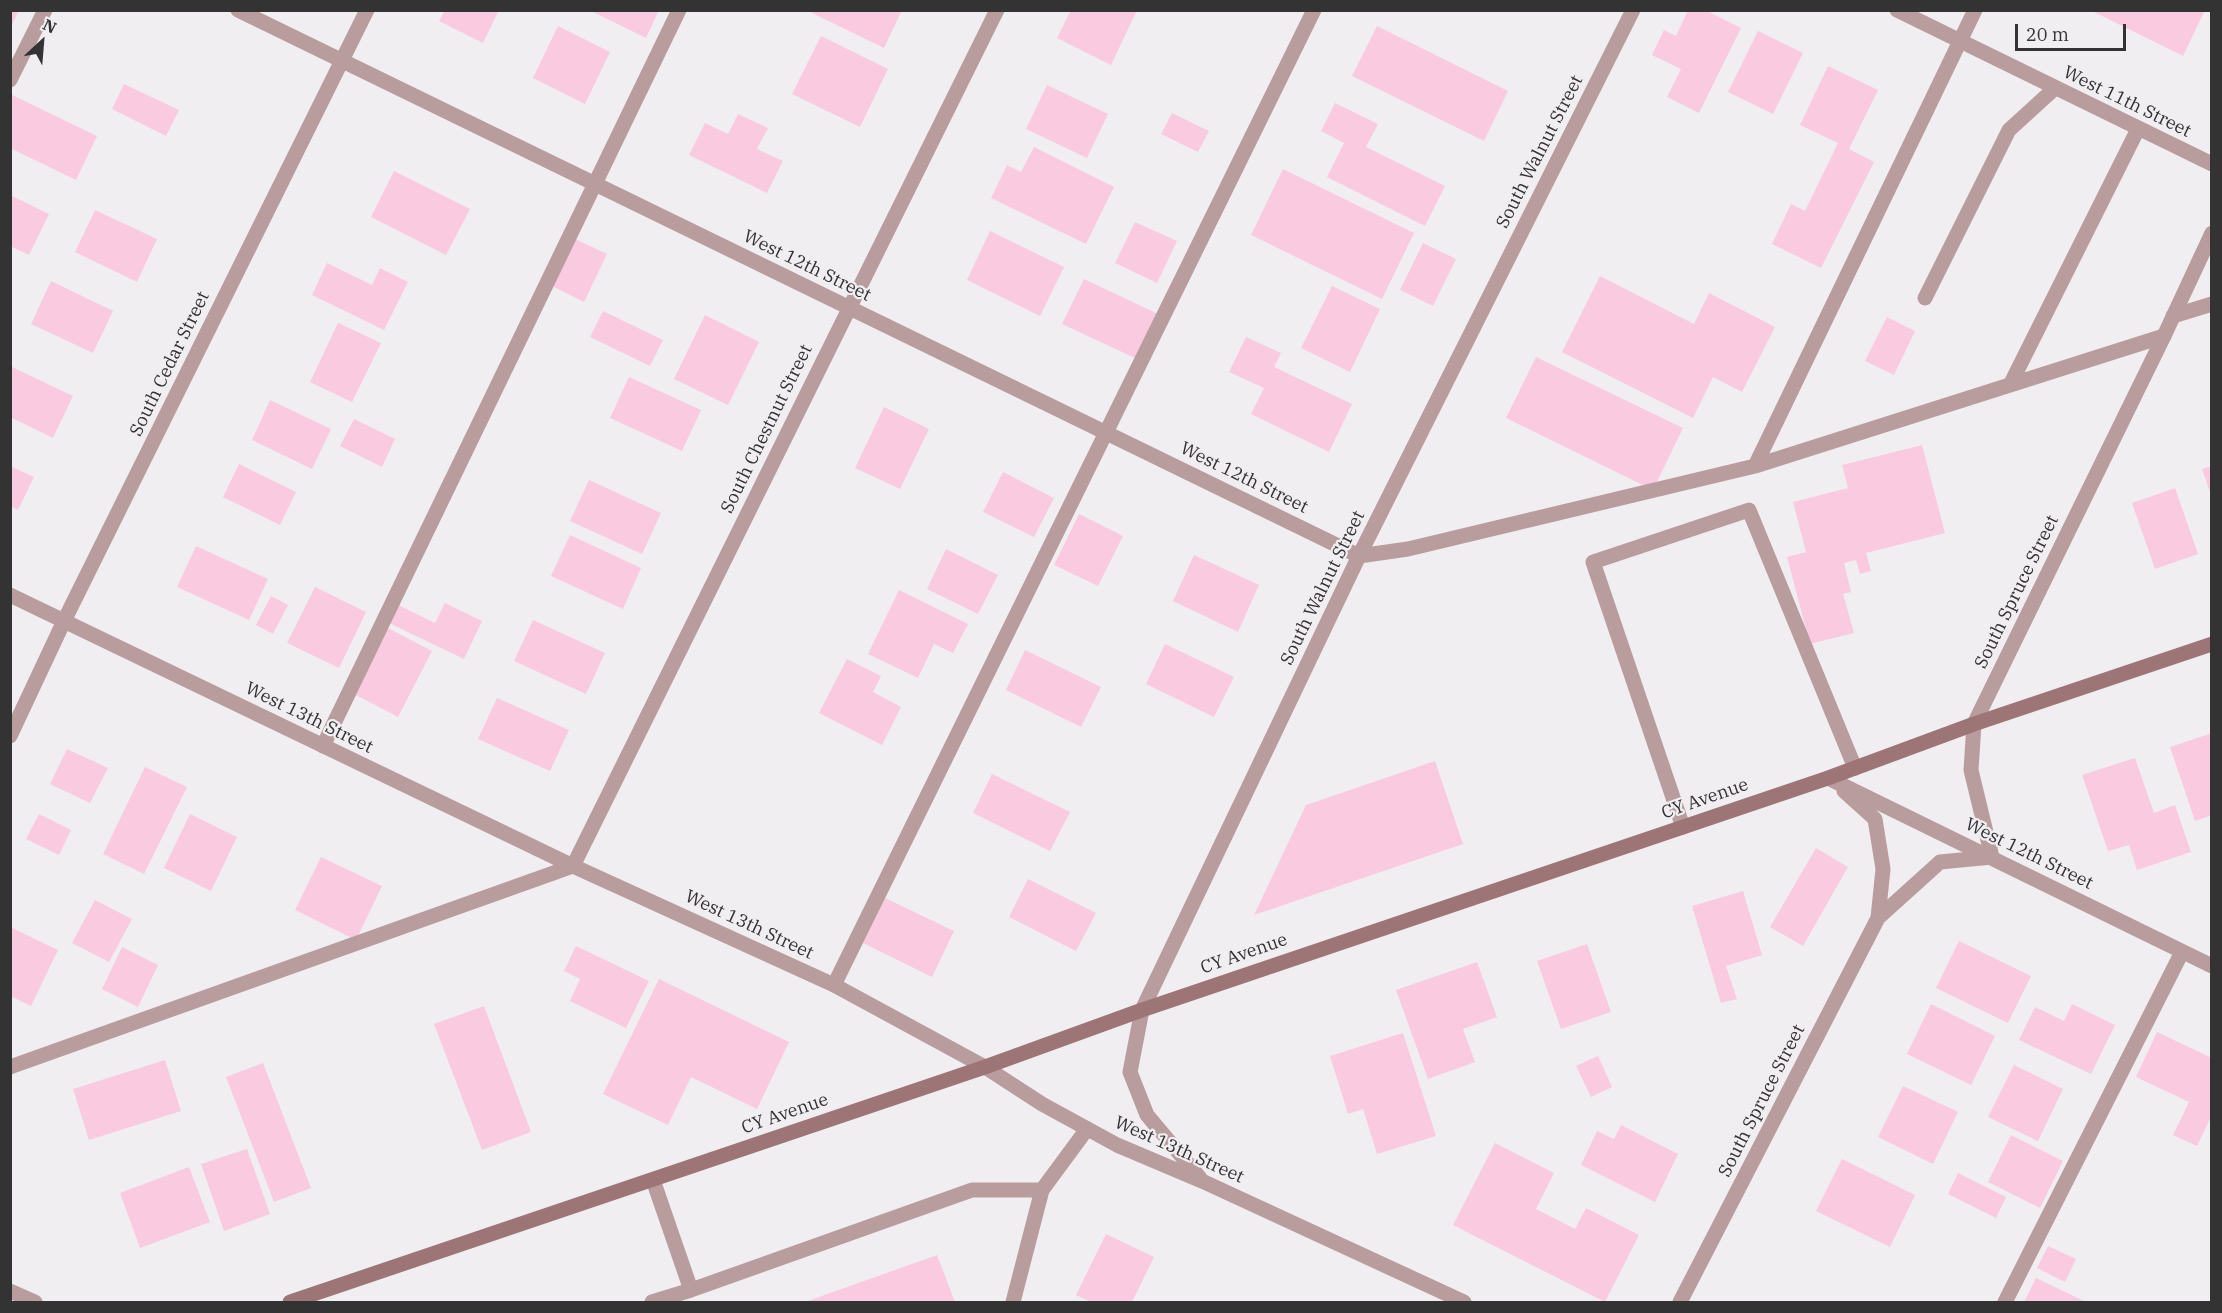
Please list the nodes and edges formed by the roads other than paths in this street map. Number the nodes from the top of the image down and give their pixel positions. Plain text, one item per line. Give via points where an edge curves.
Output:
1 (45, 10) edge
2 (238, 10) edge
3 (367, 10) edge
4 (679, 10) edge
5 (997, 10) edge
6 (1314, 10) edge
7 (1633, 10) edge
8 (1897, 10) edge
9 (1975, 10) edge
10 (1960, 41) junction
11 (342, 62) junction
12 (10, 80) edge
13 (2054, 89) junction
14 (2138, 129) junction
15 (2211, 164) edge
16 (596, 186) junction
17 (2211, 233) edge
18 (1925, 298) dead end
19 (2211, 304) edge
20 (848, 308) junction
21 (2173, 316) junction
22 (2164, 336) junction
23 (2010, 385) junction
24 (1107, 434) junction
25 (1755, 466) junction
26 (1359, 556) junction
27 (10, 595) edge
28 (64, 621) junction
29 (2211, 644) edge
30 (1974, 724) junction
31 (10, 736) edge
32 (323, 746) junction
33 (1855, 768) junction
34 (1828, 778) junction
35 (1683, 827) junction
36 (1992, 857) junction
37 (573, 866) junction
38 (1878, 918) junction
39 (2182, 952) junction
40 (2211, 966) edge
41 (834, 985) junction
42 (1142, 1010) junction
43 (10, 1067) edge
44 (985, 1067) junction
45 (1087, 1129) junction
46 (652, 1180) junction
47 (1202, 1181) junction
48 (1042, 1190) junction
49 (691, 1290) junction
50 (10, 1291) edge
51 (35, 1302) edge
52 (290, 1302) edge
53 (652, 1302) edge
54 (1013, 1302) edge
55 (1464, 1302) edge
56 (1680, 1302) edge
57 (2005, 1302) edge

1 - 12 street
2 - 11 street, West 12th Street
3 - 11 street, South Cedar Street
4 - 16 street
5 - 20 street, South Chestnut Street
6 - 24 street
7 - 26 street, South Walnut Street
8 - 10 street, West 11th Street
9 - 10 street
10 - 13 street, West 11th Street
10 - 25 street
11 - 16 street, West 12th Street
11 - 28 street, South Cedar Street
13 - 14 street, West 11th Street
13 - 18 street via 2009,130
14 - 15 street, West 11th Street
14 - 23 street
16 - 20 street, West 12th Street
16 - 32 street
17 - 21 street, South Spruce Street
19 - 21 street
20 - 24 street, West 12th Street
20 - 37 street, South Chestnut Street
21 - 22 street, South Spruce Street
22 - 23 street
22 - 30 street, South Spruce Street
23 - 25 street
24 - 26 street, West 12th Street
24 - 41 street
25 - 26 street via 1408,549
26 - 42 street, South Walnut Street
27 - 28 street, West 13th Street
28 - 31 street, South Cedar Street
28 - 32 street, West 13th Street
29 - 30 main road, CY Avenue
30 - 33 main road, CY Avenue
30 - 36 street, South Spruce Street via 1971,770
32 - 37 street, West 13th Street
33 - 34 main road, CY Avenue
33 - 35 street via 1749,510 1593,562
34 - 35 main road, CY Avenue
34 - 36 street, West 12th Street
34 - 38 street, South Spruce Street via 1875,819 1883,869
35 - 42 main road, CY Avenue
36 - 38 street, South Spruce Street via 1940,862
36 - 39 street, West 12th Street
37 - 41 street, West 13th Street
37 - 43 street
38 - 56 street, South Spruce Street
39 - 40 street, West 12th Street
39 - 57 street
41 - 44 street, West 13th Street
42 - 44 main road, CY Avenue
42 - 47 street, South Walnut Street via 1130,1072 1147,1114
44 - 45 street, West 13th Street
44 - 46 main road, CY Avenue
45 - 47 street, West 13th Street
45 - 48 street
46 - 49 street
46 - 52 main road, CY Avenue
47 - 55 street, West 13th Street
48 - 49 street via 972,1190
48 - 54 street
49 - 53 street
50 - 51 street

